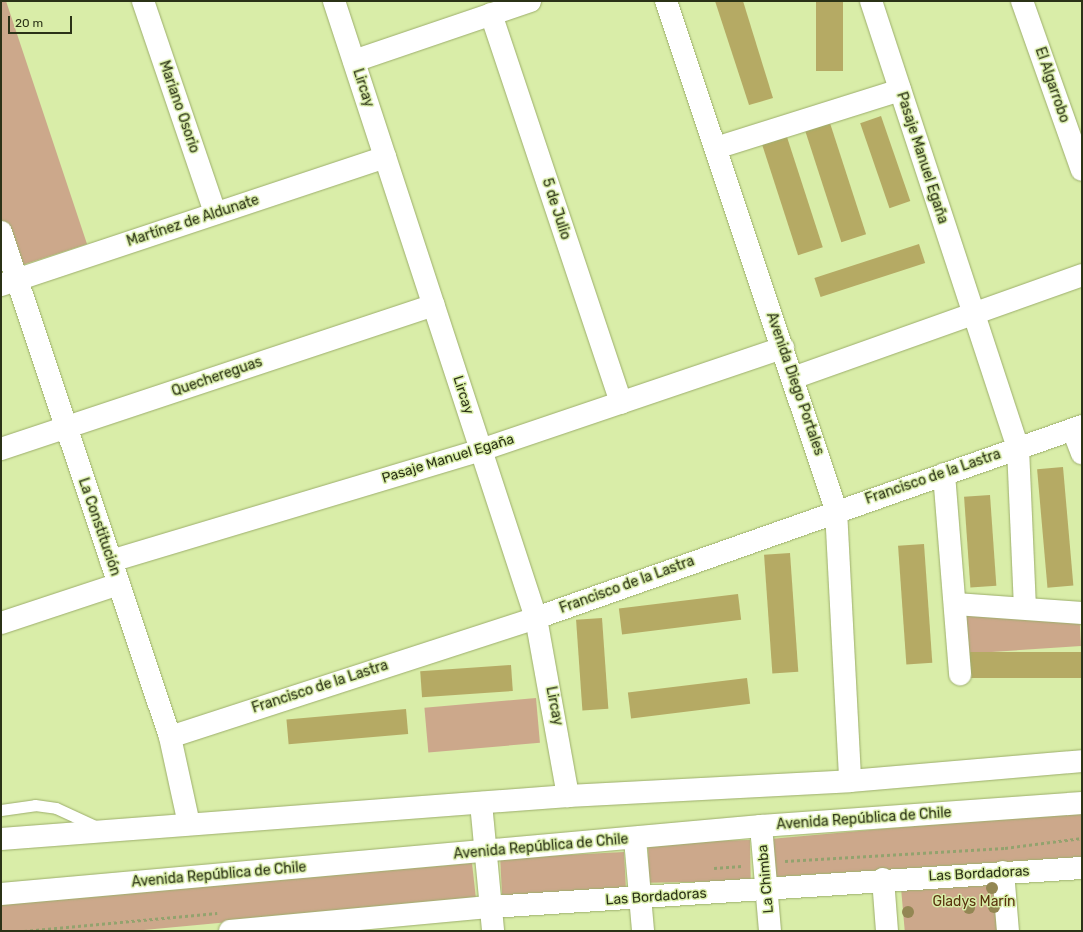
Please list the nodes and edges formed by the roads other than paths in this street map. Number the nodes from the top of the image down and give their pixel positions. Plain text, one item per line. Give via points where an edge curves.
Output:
1 (143, 1) edge
2 (334, 1) edge
3 (530, 1) edge
4 (666, 1) edge
5 (871, 1) edge
6 (1022, 1) edge
7 (491, 14) junction
8 (354, 62) junction
9 (900, 90) junction
10 (716, 148) junction
11 (385, 157) junction
12 (1082, 170) edge
13 (215, 213) junction
14 (1, 232) edge
15 (1082, 275) edge
16 (9, 282) edge
17 (434, 304) junction
18 (972, 314) junction
19 (783, 348) junction
20 (793, 378) junction
21 (621, 403) junction
22 (66, 428) junction
23 (1077, 428) edge
24 (1018, 448) junction
25 (1, 449) edge
26 (481, 450) junction
27 (1082, 453) edge
28 (944, 474) junction
29 (836, 510) junction
30 (111, 561) junction
31 (119, 584) junction
32 (956, 604) junction
33 (1025, 607) junction
34 (1082, 613) edge
35 (536, 618) junction
36 (1, 623) edge
37 (960, 674) dead end
38 (170, 737) junction
39 (1082, 761) edge
40 (850, 781) junction
41 (568, 796) junction
42 (481, 803) junction
43 (1082, 803) edge
44 (1, 810) edge
45 (189, 824) junction
46 (761, 826) junction
47 (107, 830) junction
48 (1, 839) edge
49 (635, 839) junction
50 (486, 851) junction
51 (1082, 868) edge
52 (1003, 872) junction
53 (883, 879) junction
54 (766, 890) junction
55 (1, 894) edge
56 (640, 898) junction
57 (490, 907) junction
58 (314, 927) edge
59 (230, 931) edge
60 (493, 931) edge
61 (643, 931) edge
62 (770, 931) edge
63 (888, 931) edge
64 (1008, 931) edge

1 - 13 street, Mariano Osorio
2 - 8 street, Lircay
3 - 7 street
4 - 10 street, Avenida Diego Portales
5 - 9 street, Pasaje Manuel Egaña
6 - 12 street, El Algarrobo
7 - 8 street
7 - 21 street, 5 de Julio
8 - 11 street, Lircay
9 - 10 street
9 - 18 street, Pasaje Manuel Egaña
10 - 19 street, Avenida Diego Portales
11 - 13 street, Martínez de Aldunate
11 - 17 street, Lircay
13 - 16 street, Martínez de Aldunate
14 - 16 street, La Constitución
15 - 18 street
16 - 22 street, La Constitución
17 - 22 street, Quechereguas
17 - 26 street, Lircay
18 - 20 street
18 - 24 street, Pasaje Manuel Egaña
19 - 20 street, Avenida Diego Portales
19 - 21 street, Pasaje Manuel Egaña
20 - 29 street, Avenida Diego Portales
21 - 26 street, Pasaje Manuel Egaña
22 - 25 street, Quechereguas
22 - 30 street, La Constitución
23 - 24 street, Francisco de la Lastra
23 - 27 street
24 - 28 street, Francisco de la Lastra
24 - 33 street, Pasaje Manuel Egaña
26 - 30 street, Pasaje Manuel Egaña
26 - 35 street, Lircay
28 - 29 street, Francisco de la Lastra
28 - 32 street
29 - 35 street, Francisco de la Lastra
29 - 40 street, Avenida Diego Portales via 840,547
30 - 31 street, La Constitución
31 - 36 street
31 - 38 street, La Constitución
32 - 33 street
32 - 37 street
33 - 34 street
35 - 38 street, Francisco de la Lastra
35 - 41 street, Lircay
38 - 45 street, La Constitución
39 - 40 street
40 - 41 street
41 - 42 street
42 - 45 street
42 - 50 street
43 - 46 street, Avenida República de Chile
44 - 47 lane via 35,805 56,808
45 - 47 street
46 - 49 street, Avenida República de Chile
46 - 54 street, La Chimba
47 - 48 street
49 - 50 street, Avenida República de Chile
49 - 56 street
50 - 55 street, Avenida República de Chile
50 - 57 street
51 - 52 street, Las Bordadoras
52 - 53 street, Las Bordadoras
52 - 64 street
53 - 54 street, Las Bordadoras
53 - 63 street
54 - 56 street, Las Bordadoras
54 - 62 street, La Chimba
56 - 57 street, Las Bordadoras
56 - 61 street
57 - 58 street, Las Bordadoras
57 - 60 street
58 - 59 street, Las Bordadoras

